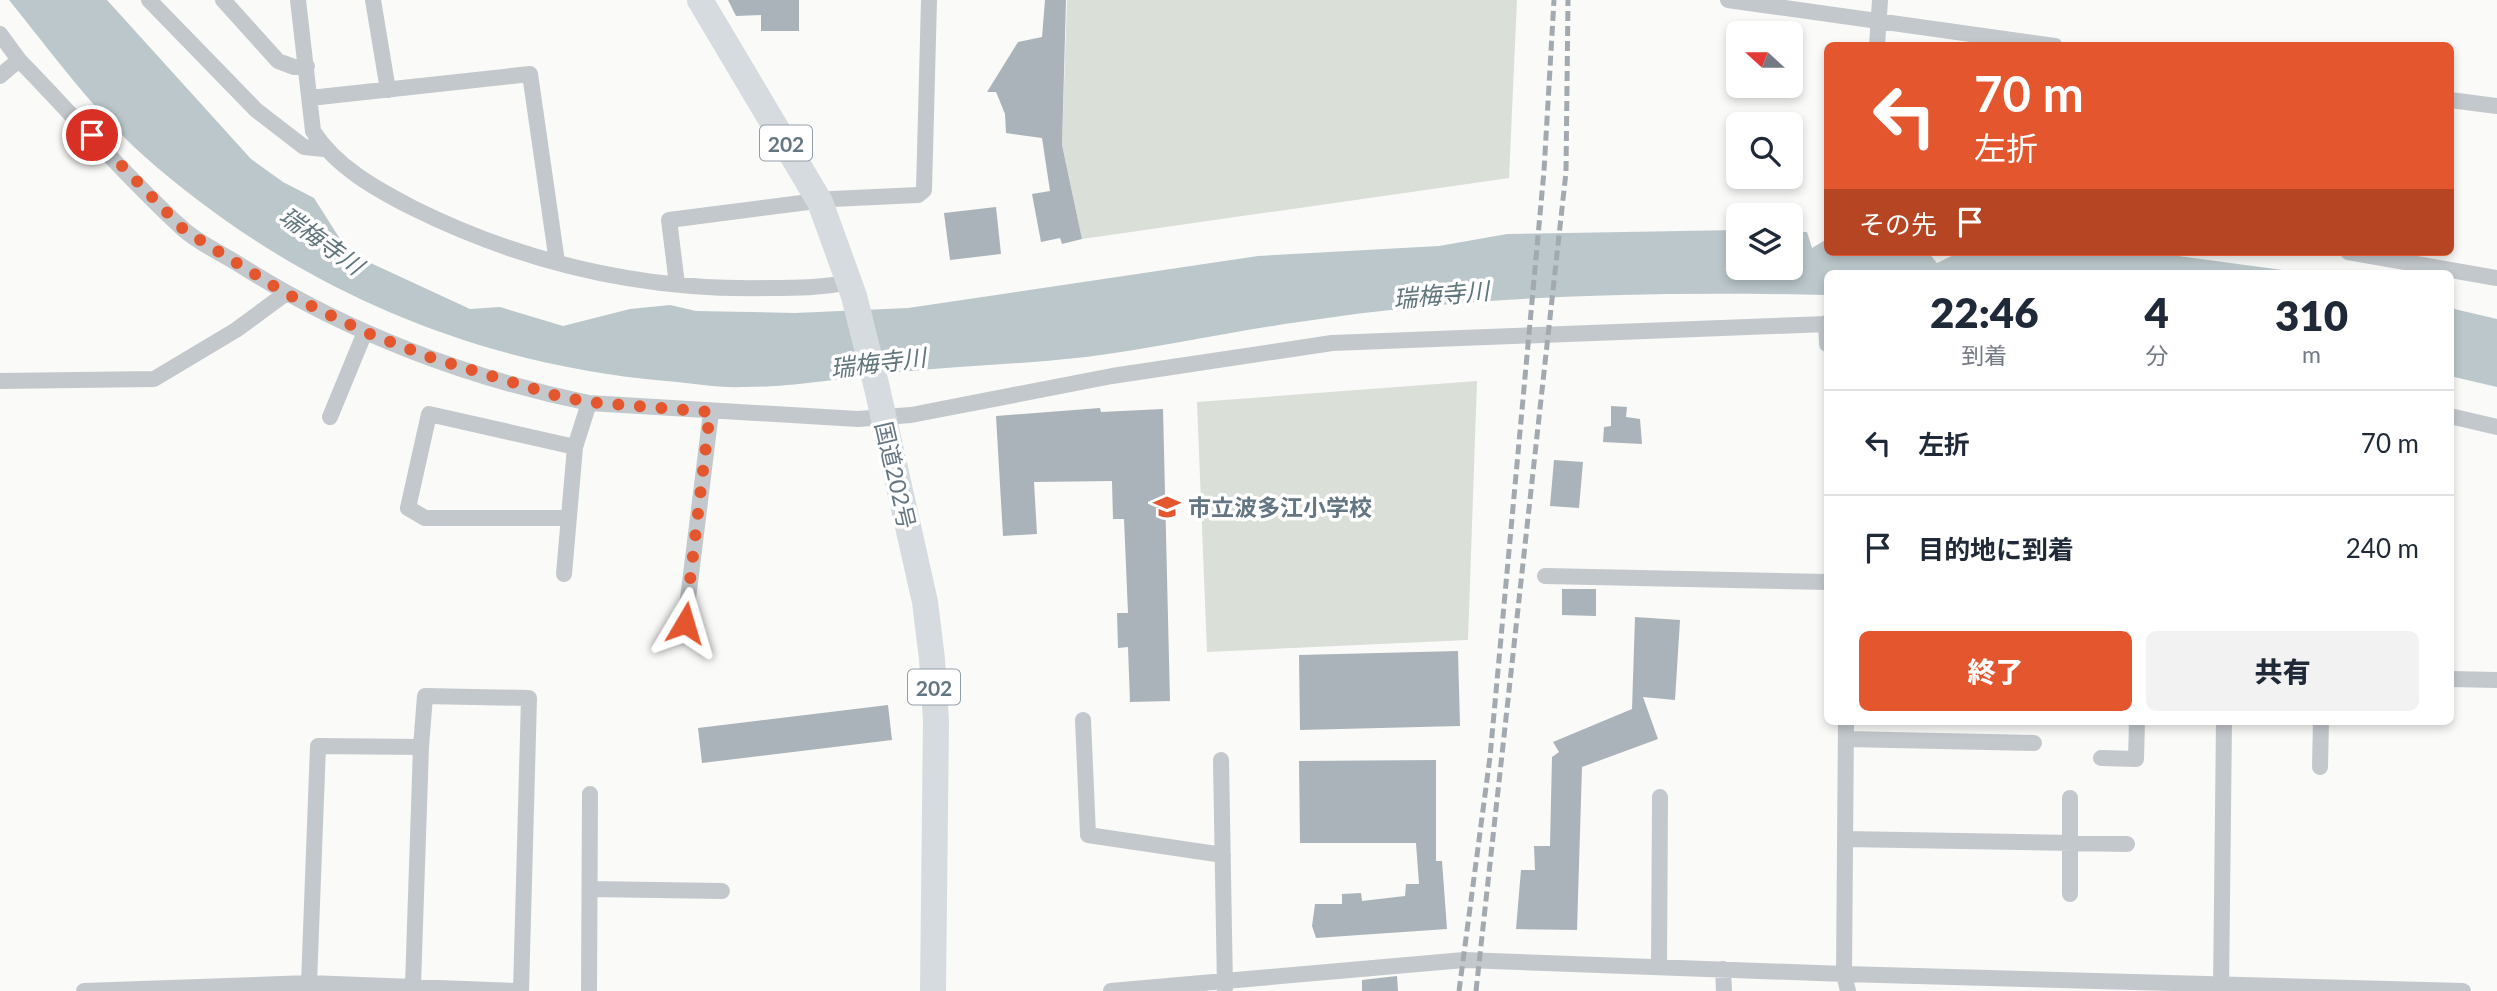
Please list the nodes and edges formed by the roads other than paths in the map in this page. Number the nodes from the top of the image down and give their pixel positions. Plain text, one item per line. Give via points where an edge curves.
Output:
1 (149, 0) edge
2 (223, 0) edge
3 (298, 0) edge
4 (373, 0) edge
5 (700, 0) edge
6 (929, 0) edge
7 (1727, 0) edge
8 (1880, 0) edge
9 (1879, 21) junction
10 (0, 34) edge
11 (1877, 42) edge
12 (2027, 42) edge
13 (19, 60) junction
14 (307, 66) junction
15 (0, 76) edge
16 (388, 90) junction
17 (310, 98) junction
18 (2454, 101) edge
19 (2497, 106) edge
20 (324, 149) junction
21 (820, 202) junction
22 (2371, 256) edge
23 (557, 262) junction
24 (2451, 270) edge
25 (2454, 270) edge
26 (2497, 278) edge
27 (677, 284) junction
28 (851, 289) junction
29 (285, 293) junction
30 (1824, 323) edge
31 (365, 332) junction
32 (0, 382) edge
33 (589, 402) junction
34 (710, 412) junction
35 (330, 417) dead end
36 (883, 417) junction
37 (2454, 417) edge
38 (2497, 427) edge
39 (575, 447) junction
40 (569, 518) junction
41 (564, 574) dead end
42 (1545, 576) dead end
43 (1824, 582) edge
44 (685, 623) dead end
45 (2454, 679) edge
46 (2497, 680) edge
47 (1083, 720) dead end
48 (1846, 725) edge
49 (2137, 725) edge
50 (2224, 725) edge
51 (2321, 725) edge
52 (1846, 739) junction
53 (2034, 743) dead end
54 (421, 747) junction
55 (2101, 758) dead end
56 (1222, 760) dead end
57 (2320, 767) dead end
58 (590, 794) dead end
59 (1660, 797) dead end
60 (2070, 798) dead end
61 (1845, 839) junction
62 (2070, 843) junction
63 (2127, 844) dead end
64 (1223, 855) junction
65 (590, 889) junction
66 (722, 891) dead end
67 (2070, 894) dead end
68 (1659, 967) junction
69 (1723, 969) junction
70 (1844, 974) junction
71 (309, 983) junction
72 (413, 985) junction
73 (1225, 986) edge
74 (2222, 987) edge
75 (84, 991) edge
76 (519, 991) edge
77 (589, 991) edge
78 (933, 991) edge
79 (1111, 991) edge
80 (1724, 991) edge
81 (1848, 991) edge
82 (2463, 991) edge

1 - 20 street via 256,110 304,147
2 - 14 street via 278,61
3 - 14 street
4 - 16 street
5 - 21 highway, 国道202号 / 202
6 - 21 street via 924,190 918,195
7 - 9 street
8 - 9 street
9 - 11 street
9 - 12 street
10 - 13 street
13 - 15 street
13 - 29 street via 184,230
14 - 17 street
16 - 17 street
16 - 23 street via 530,74
17 - 20 street via 313,131
18 - 19 street
20 - 23 street via 383,192 438,220 495,245
21 - 27 street via 669,220
21 - 28 highway, 国道202号 / 202
22 - 24 street
23 - 27 street via 608,276
25 - 26 street
27 - 28 street
28 - 36 highway, 国道202号 / 202
29 - 31 street
29 - 32 street via 236,330 154,379
30 - 36 street via 1332,343
31 - 33 street via 432,358
31 - 35 street
33 - 34 street
33 - 39 street
34 - 36 street
34 - 44 street
36 - 78 highway, 国道202号 / 202 via 915,553 932,659 936,720
37 - 38 street
39 - 40 street
39 - 40 street via 429,414 408,508 425,519
40 - 41 street
42 - 43 street
45 - 46 street
47 - 64 street via 1088,835
48 - 52 street
49 - 55 street via 2136,759
50 - 74 street
51 - 57 street
52 - 53 street
52 - 61 street
54 - 71 street via 318,746
54 - 72 street
54 - 76 street via 425,696 529,698
56 - 64 street
58 - 65 street
59 - 68 street
60 - 62 street
61 - 62 street
61 - 70 street
62 - 63 street
62 - 67 street
64 - 73 street
65 - 66 street
65 - 77 street
68 - 69 street
68 - 73 street via 1453,960
69 - 70 street
69 - 80 street
70 - 74 street
70 - 81 street
71 - 72 street
71 - 75 street
72 - 76 street
73 - 79 street
74 - 82 street

